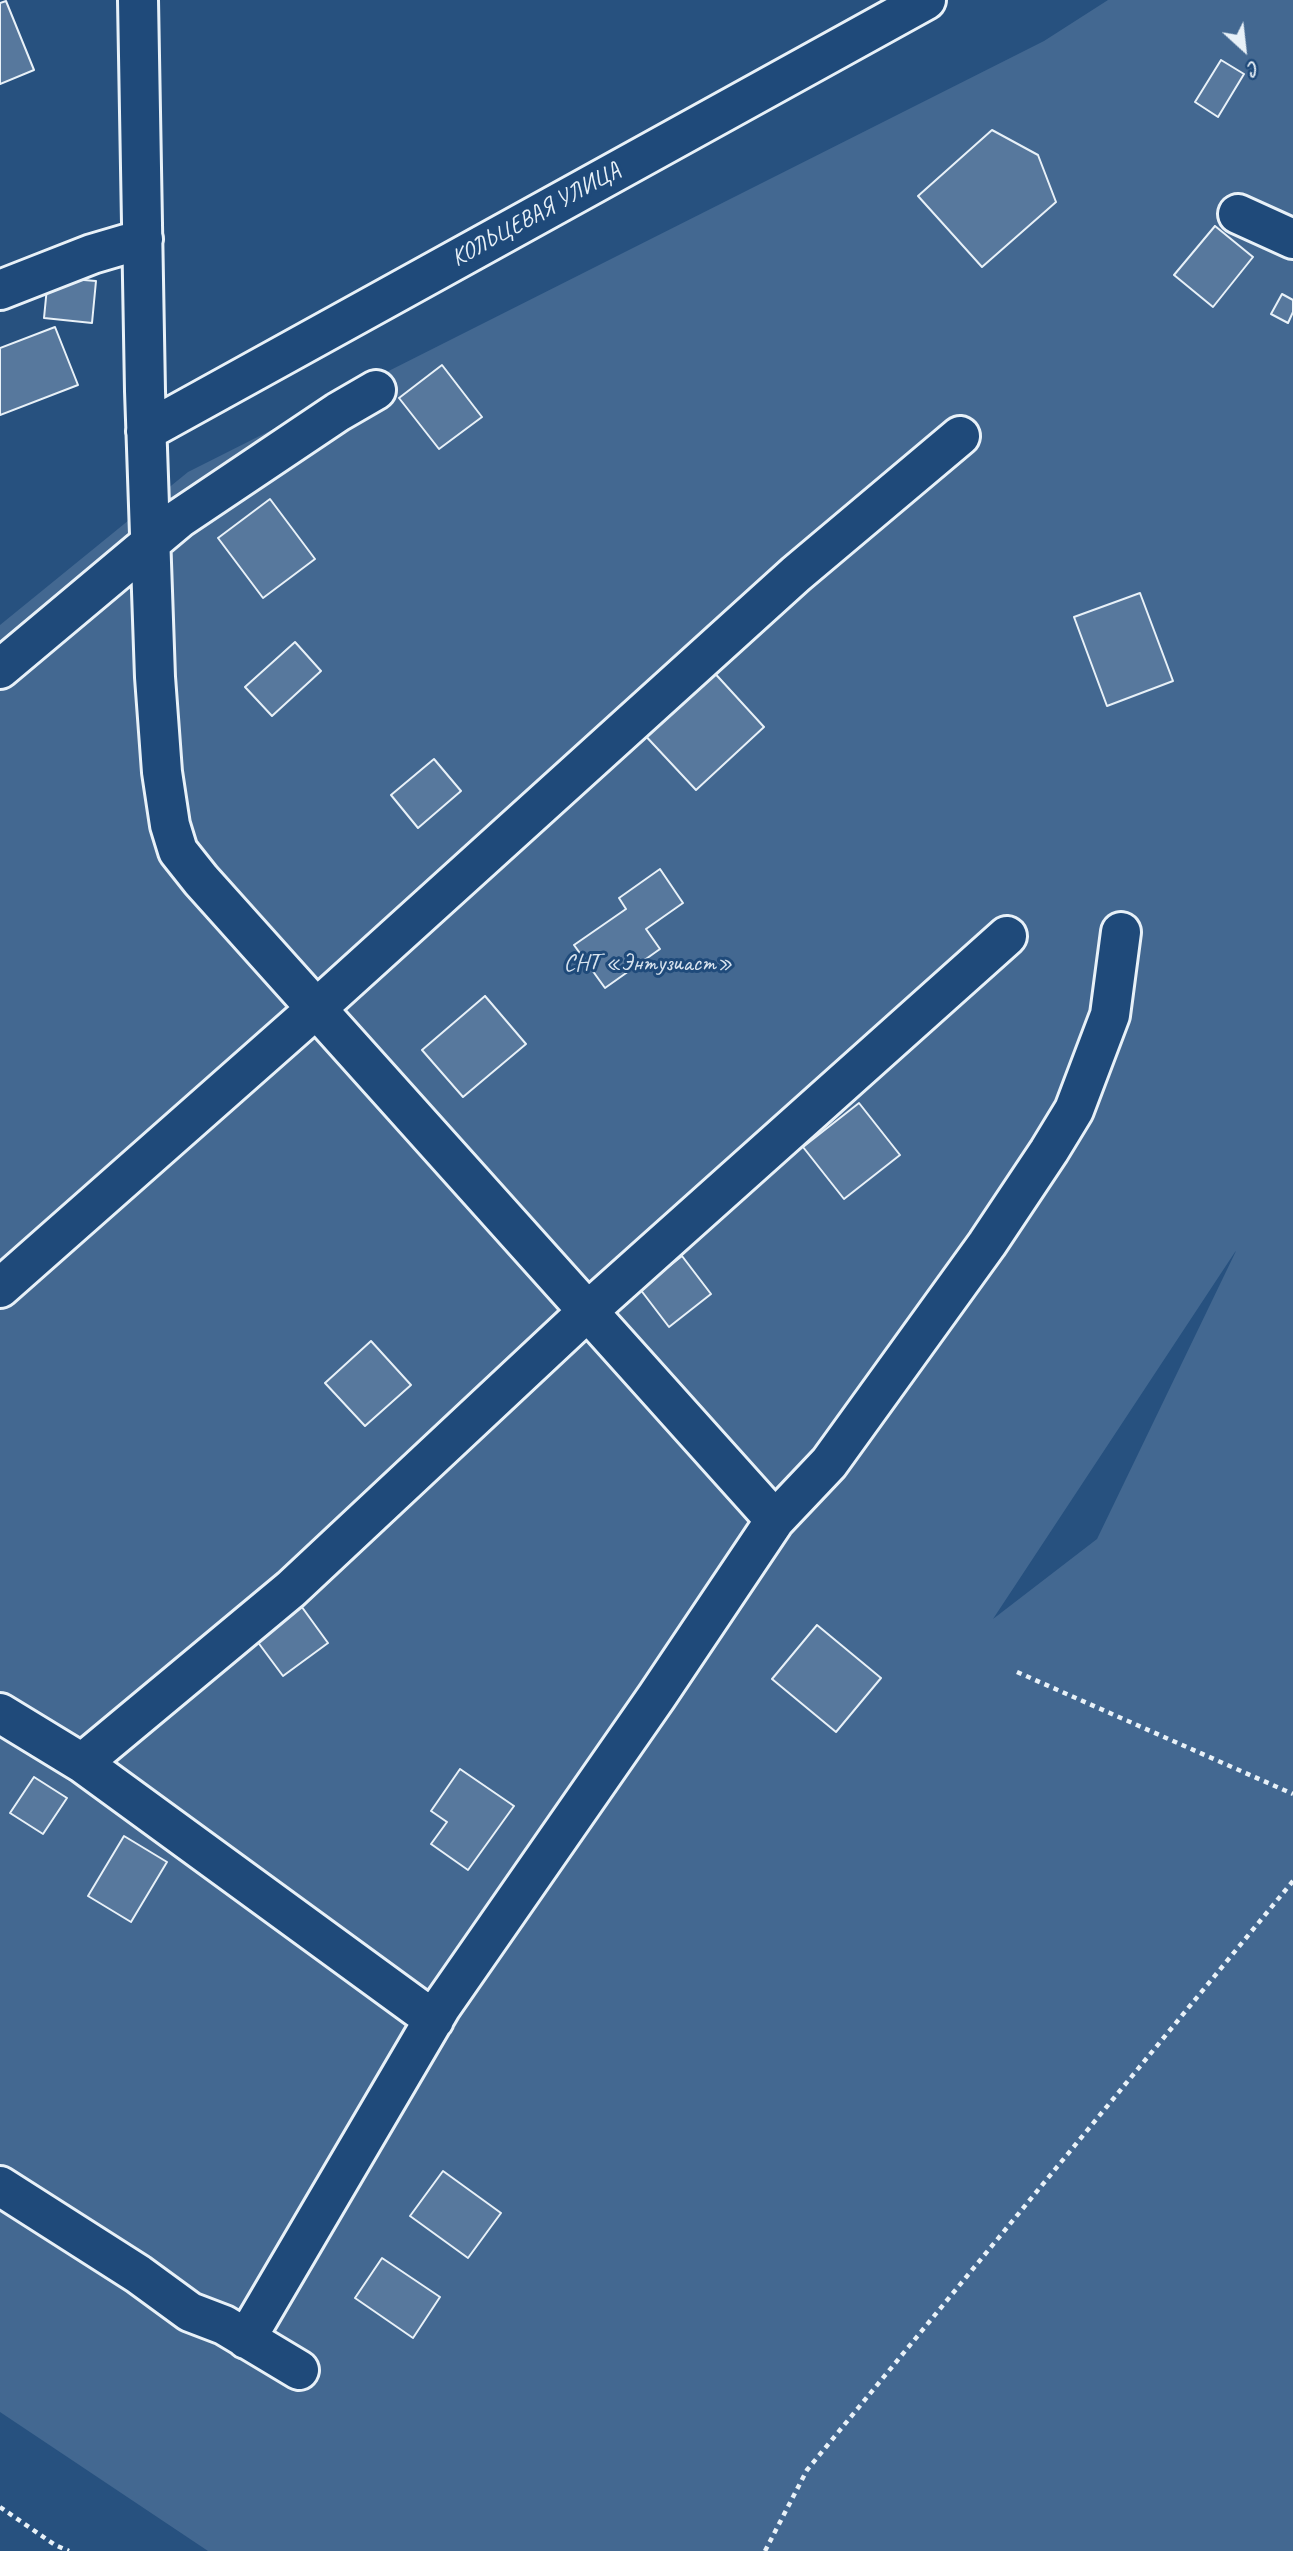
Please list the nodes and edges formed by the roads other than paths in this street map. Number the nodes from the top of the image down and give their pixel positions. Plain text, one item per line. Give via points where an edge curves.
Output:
1 (138, 0) edge
2 (926, 0) edge
3 (1238, 214) dead end
4 (142, 239) junction
5 (1293, 239) edge
6 (0, 290) edge
7 (376, 390) dead end
8 (146, 431) junction
9 (960, 436) dead end
10 (150, 543) junction
11 (0, 669) edge
12 (1121, 932) dead end
13 (1007, 936) dead end
14 (317, 1008) junction
15 (0, 1288) edge
16 (589, 1310) junction
17 (775, 1520) junction
18 (0, 1713) edge
19 (82, 1763) junction
20 (434, 2020) junction
21 (0, 2186) edge
22 (246, 2339) junction
23 (299, 2370) dead end

1 - 4 street
2 - 8 street, КОЛЬЦЕВАЯ УЛИЦА
3 - 5 street
4 - 6 street
4 - 8 street
7 - 10 street via 338,411
8 - 10 street
9 - 14 street via 796,574
10 - 11 street
10 - 14 street via 162,772 178,851
12 - 17 street via 1110,1016 1074,1110 987,1244 829,1464
13 - 16 street
14 - 15 street
14 - 16 street
16 - 17 street
16 - 19 street via 291,1589
17 - 20 street
18 - 19 street
19 - 20 street
20 - 22 street
21 - 22 street via 190,2312
22 - 23 street

